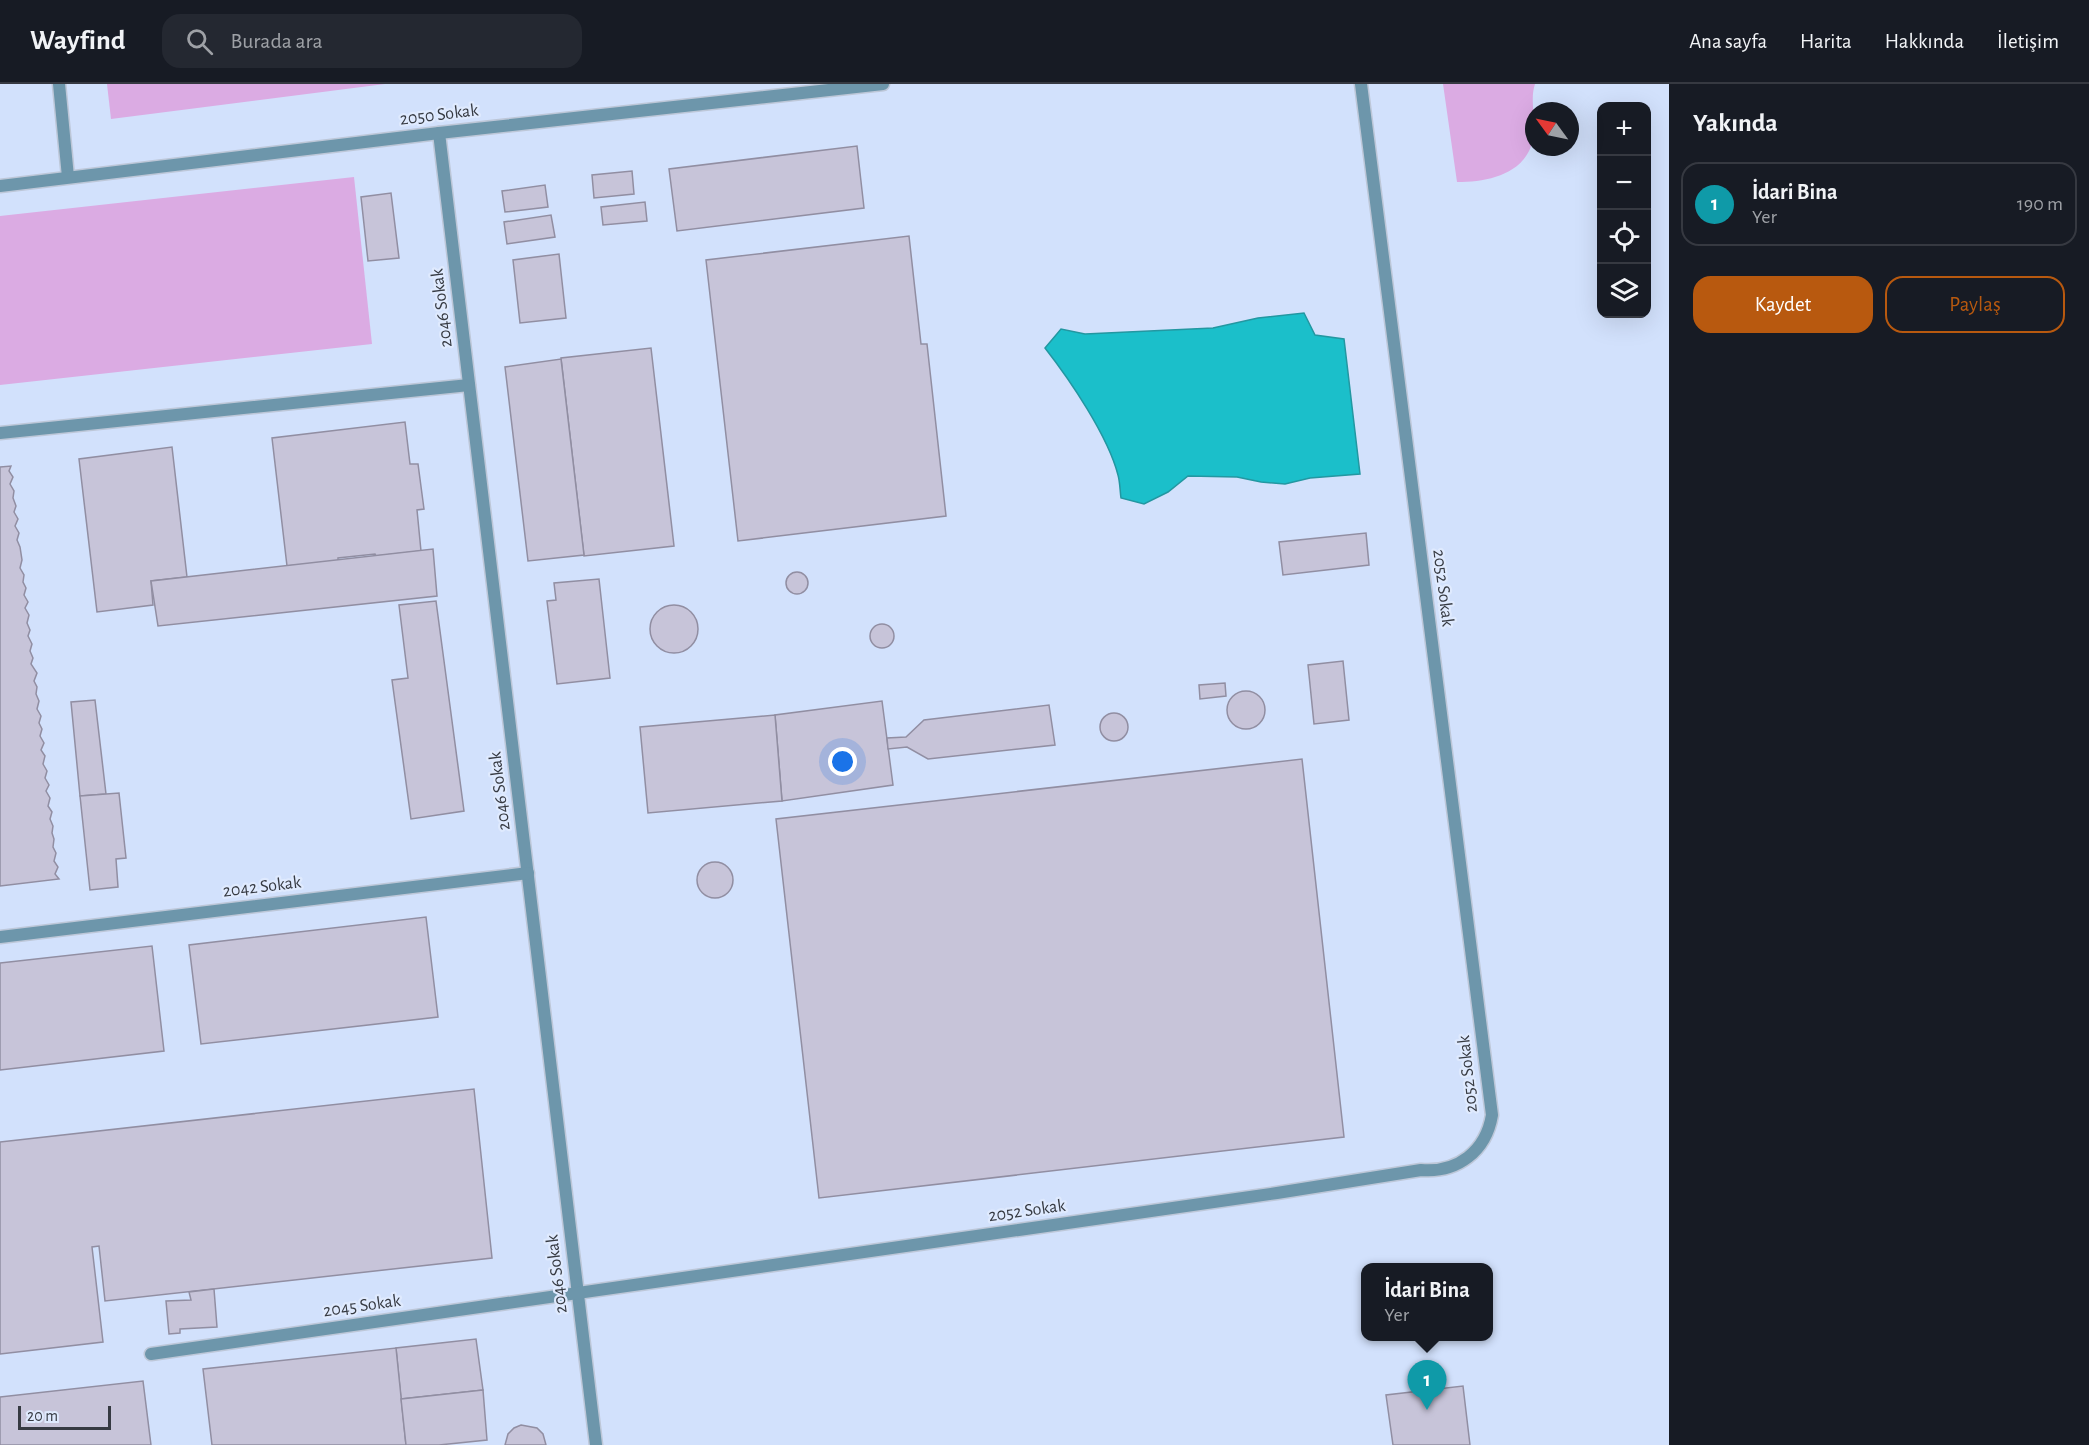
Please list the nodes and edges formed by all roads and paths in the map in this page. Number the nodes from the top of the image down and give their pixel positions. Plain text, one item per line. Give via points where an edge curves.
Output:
1 (59, 84) edge
2 (883, 84) edge
3 (1361, 84) edge
4 (439, 133) junction
5 (68, 177) junction
6 (0, 186) edge
7 (469, 385) junction
8 (0, 433) edge
9 (528, 873) junction
10 (0, 937) edge
11 (578, 1294) junction
12 (150, 1354) dead end
13 (596, 1445) edge

1 - 5 lane
2 - 4 lane, 2050 Sokak
3 - 11 lane, 2052 Sokak via 1492,1114 1480,1146 1460,1164 1441,1170
4 - 5 lane, 2050 Sokak
4 - 7 lane, 2046 Sokak
5 - 6 lane, 2050 Sokak
7 - 8 lane
7 - 9 lane, 2046 Sokak
9 - 10 lane, 2042 Sokak
9 - 11 lane, 2046 Sokak
11 - 12 lane, 2045 Sokak
11 - 13 lane, 2046 Sokak

